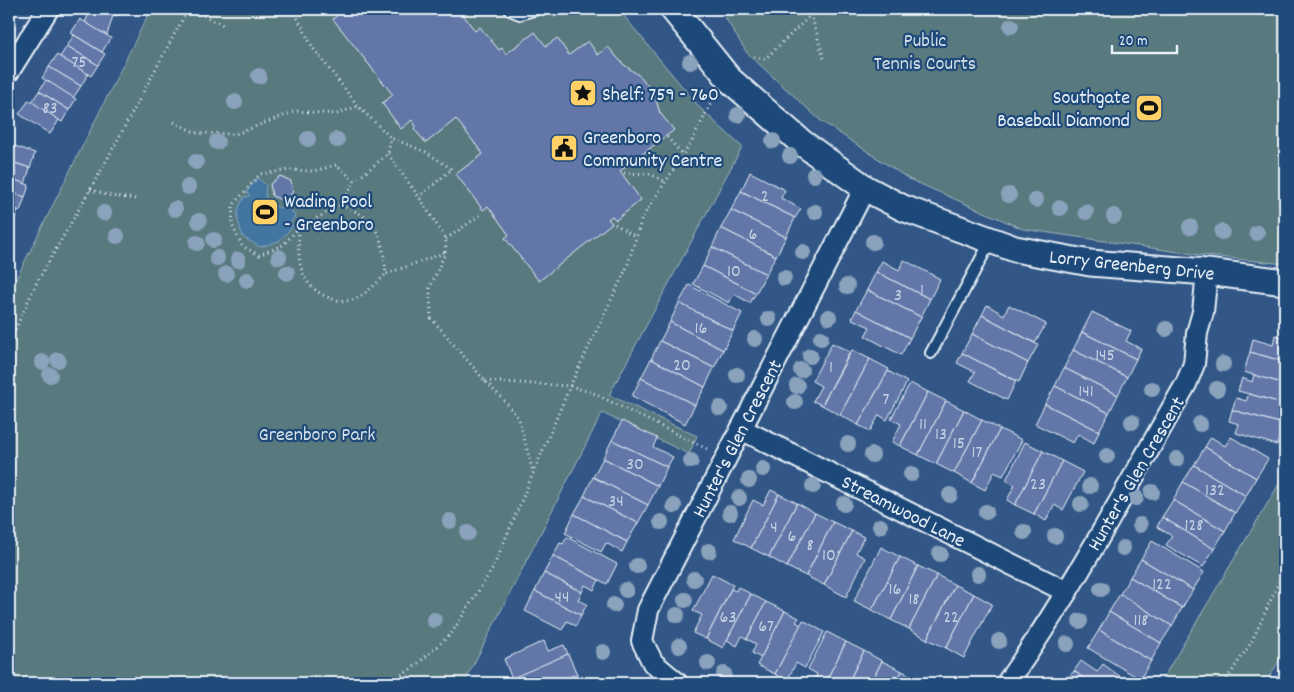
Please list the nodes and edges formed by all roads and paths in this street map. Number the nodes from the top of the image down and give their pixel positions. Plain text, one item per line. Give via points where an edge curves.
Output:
1 (48, 9) edge
2 (189, 9) edge
3 (293, 9) edge
4 (537, 9) edge
5 (673, 9) edge
6 (817, 9) edge
7 (510, 10) dead end
8 (811, 14) junction
9 (223, 25) dead end
10 (754, 57) dead end
11 (824, 59) dead end
12 (9, 72) edge
13 (711, 103) dead end
14 (358, 106) junction
15 (174, 122) dead end
16 (667, 136) dead end
17 (391, 138) junction
18 (388, 154) junction
19 (683, 155) junction
20 (624, 173) dead end
21 (355, 180) junction
22 (666, 182) junction
23 (865, 188) junction
24 (90, 190) junction
25 (419, 197) junction
26 (136, 199) dead end
27 (341, 206) junction
28 (482, 214) dead end
29 (615, 224) dead end
30 (299, 228) junction
31 (636, 237) junction
32 (446, 239) junction
33 (991, 240) junction
34 (445, 253) junction
35 (1208, 272) junction
36 (386, 274) junction
37 (1285, 282) edge
38 (9, 343) edge
39 (930, 353) dead end
40 (485, 381) junction
41 (570, 386) junction
42 (741, 428) junction
43 (726, 458) junction
44 (533, 474) junction
45 (1285, 569) edge
46 (1280, 579) junction
47 (1285, 582) edge
48 (1067, 592) junction
49 (389, 683) edge
50 (677, 683) edge
51 (1008, 683) edge
52 (1224, 683) edge

1 - 12 street
2 - 9 path
2 - 24 path
3 - 14 path via 313,48
4 - 7 lane via 520,14
5 - 23 street, Lorry Greenberg Drive via 730,80 801,142
6 - 8 path
8 - 10 path via 765,59
8 - 11 path
13 - 19 path
14 - 15 path via 337,114 296,111 236,134 196,133
14 - 17 path
16 - 19 path
17 - 18 path
17 - 25 path via 426,152 452,169
18 - 21 path
18 - 25 path
19 - 22 path
20 - 22 path via 650,174
21 - 27 path
21 - 30 path via 336,165 260,174 233,205 232,225 242,246 259,255 283,246
22 - 31 path via 642,218
23 - 33 street, Lorry Greenberg Drive via 903,208
23 - 42 street, Hunter's Glen Crescent
24 - 26 path
24 - 38 path via 36,284
25 - 32 path
27 - 30 path
27 - 36 path via 363,216 377,231 383,244
28 - 32 path
29 - 31 path
30 - 36 path via 298,252 303,273 314,290 336,301 353,299
31 - 41 path via 627,267
32 - 34 path
33 - 35 street, Lorry Greenberg Drive via 1015,249 1090,263
33 - 39 lane
34 - 36 path
34 - 40 path via 430,288 431,318
35 - 37 street, Lorry Greenberg Drive
35 - 48 street, Hunter's Glen Crescent via 1194,364 1186,384
40 - 41 path
40 - 44 path via 520,419
41 - 43 path via 593,393
41 - 44 path
42 - 43 street, Hunter's Glen Crescent
42 - 48 street, Streamwood Lane
43 - 50 street, Hunter's Glen Crescent via 648,610 642,641 654,663
44 - 49 path via 493,568 452,634 414,667
45 - 46 path
46 - 47 path
46 - 52 path via 1252,643
48 - 51 street, Hunter's Glen Crescent

